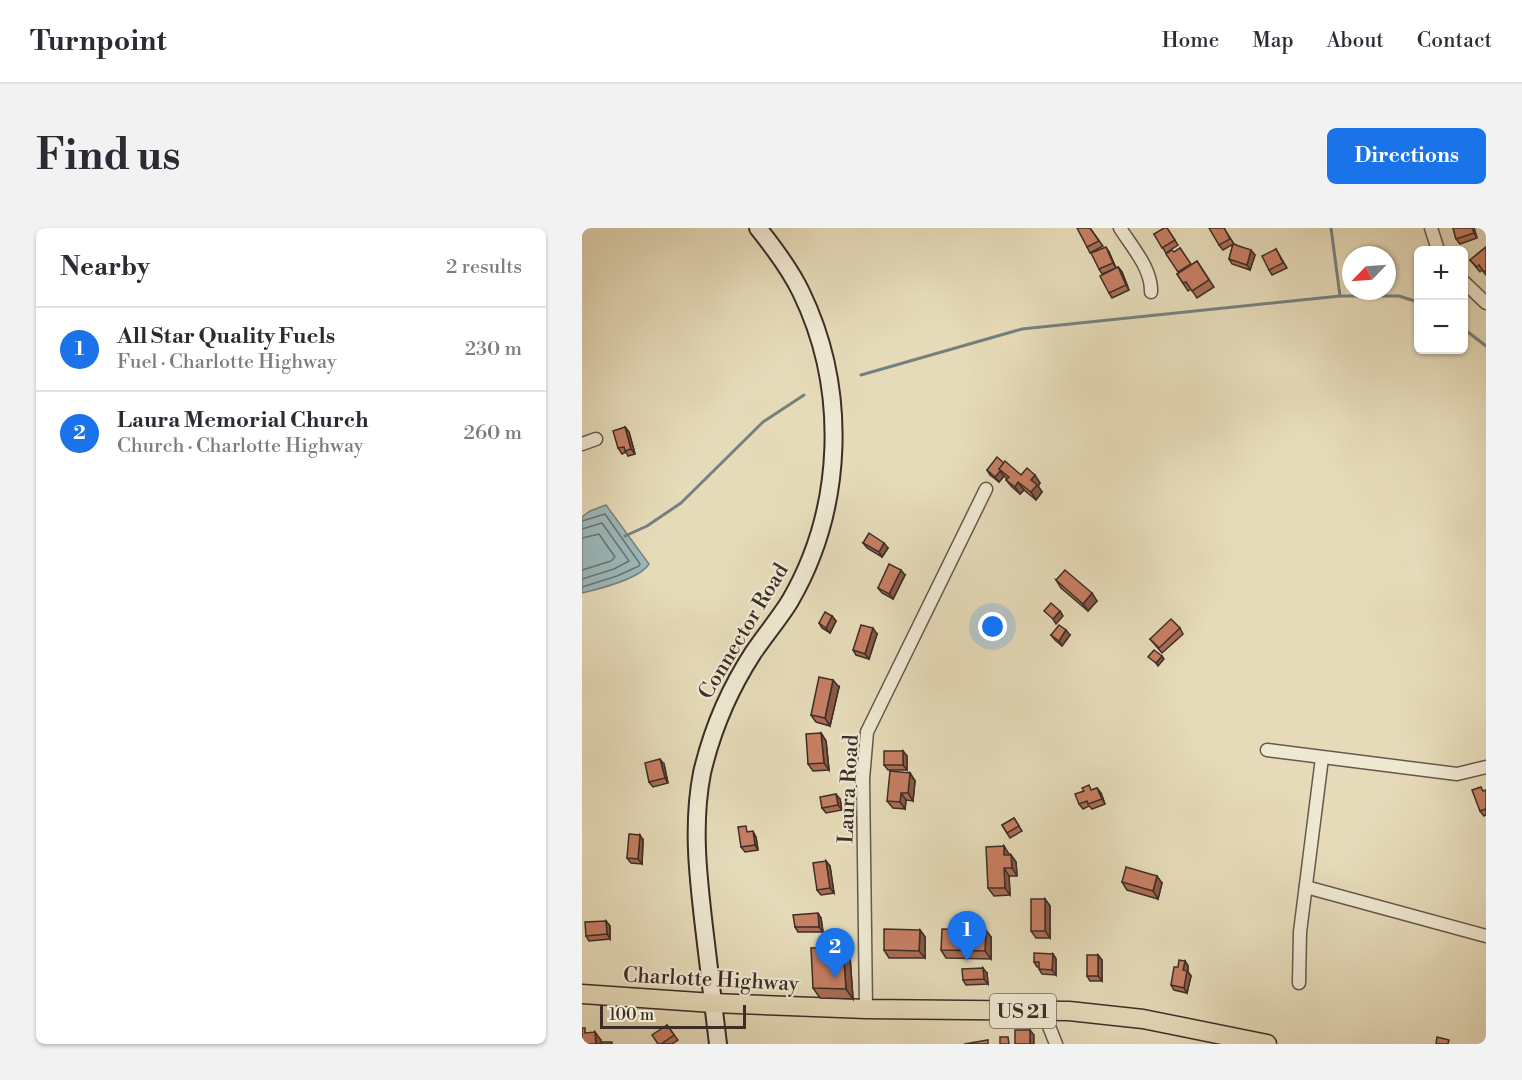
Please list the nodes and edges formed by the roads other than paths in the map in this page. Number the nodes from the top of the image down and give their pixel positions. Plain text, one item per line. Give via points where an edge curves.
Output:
1 (758, 228) edge
2 (1120, 228) edge
3 (1431, 228) edge
4 (1437, 246) edge
5 (1468, 286) edge
6 (1151, 292) dead end
7 (1486, 303) edge
8 (596, 439) dead end
9 (582, 444) edge
10 (986, 489) dead end
11 (1267, 750) dead end
12 (1322, 758) junction
13 (1486, 767) edge
14 (1306, 887) junction
15 (1486, 936) edge
16 (1299, 983) dead end
17 (582, 994) edge
18 (713, 1003) junction
19 (866, 1009) junction
20 (1043, 1011) junction
21 (718, 1044) edge
22 (1056, 1044) edge
23 (1268, 1044) edge

1 - 18 street, Connector Road via 801,292 819,338 831,391 834,450 826,506 804,574 729,695 702,774 697,818 698,864
2 - 6 street via 1148,272
3 - 4 street
5 - 7 street
8 - 9 street
10 - 19 street, Laura Road via 867,732 863,779
11 - 12 street
12 - 13 street via 1458,774
12 - 14 street
14 - 15 street
14 - 16 street
17 - 18 main road, Charlotte Highway / US 21
18 - 19 main road, Charlotte Highway / US 21
18 - 21 street, Connector Road
19 - 20 main road, Charlotte Highway / US 21
20 - 22 street
20 - 23 main road, Charlotte Highway / US 21 via 1143,1019

